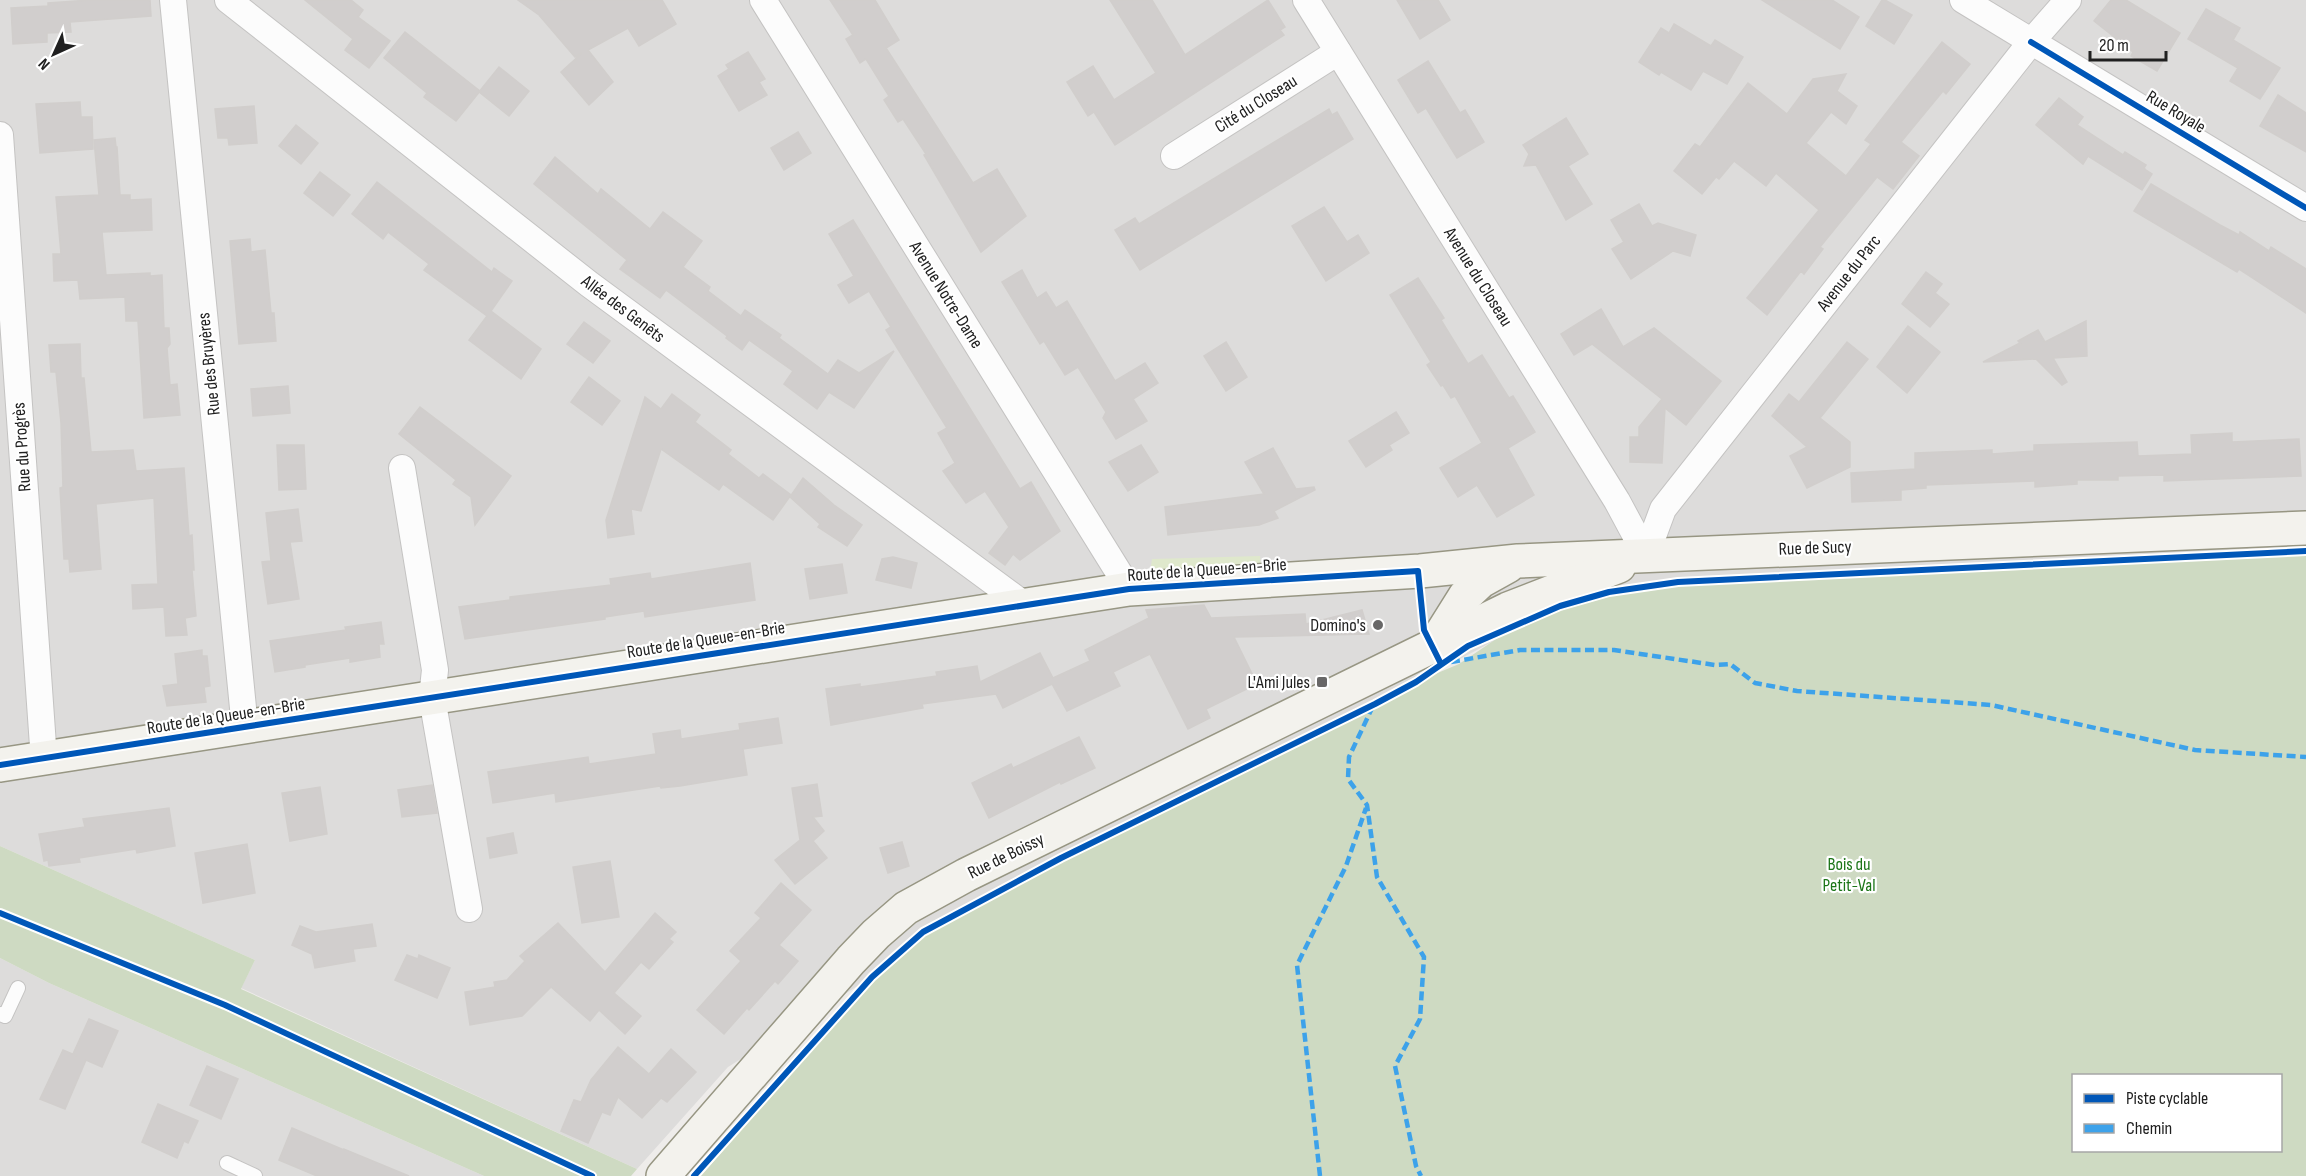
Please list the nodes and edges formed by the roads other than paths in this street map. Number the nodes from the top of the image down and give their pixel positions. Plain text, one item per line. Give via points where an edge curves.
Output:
1 (172, 0) edge
2 (228, 0) edge
3 (763, 0) edge
4 (1306, 0) edge
5 (1963, 0) edge
6 (2068, 0) edge
7 (2031, 42) junction
8 (1338, 52) junction
9 (0, 135) edge
10 (1174, 156) dead end
11 (2306, 208) edge
12 (402, 468) dead end
13 (2306, 528) edge
14 (1646, 555) junction
15 (1518, 561) junction
16 (1420, 571) junction
17 (1129, 590) junction
18 (1465, 596) junction
19 (1026, 606) junction
20 (1509, 609) junction
21 (1432, 647) junction
22 (432, 698) junction
23 (245, 728) junction
24 (44, 760) junction
25 (0, 765) edge
26 (469, 909) dead end
27 (18, 988) dead end
28 (0, 1014) edge
29 (227, 1163) dead end
30 (255, 1176) edge
31 (663, 1176) edge

1 - 23 street, Rue des Bruyères
2 - 19 street, Allée des Genêts via 589,284
3 - 17 street, Avenue Notre-Dame
4 - 8 street, Avenue du Closeau
5 - 7 street, Rue Royale
6 - 7 street, Avenue du Parc
7 - 11 street, Rue Royale
7 - 14 street, Avenue du Parc via 1663,509
8 - 10 street, Cité du Closeau
8 - 14 street, Avenue du Closeau via 1617,501
9 - 24 street, Rue du Progrès
12 - 22 street via 435,670
13 - 14 main road, Rue de Sucy
14 - 15 main road, Rue de Sucy
14 - 20 main road, Rue de Boissy
15 - 16 main road, Rue de Sucy
15 - 18 main road via 1480,581
16 - 17 main road, Route de la Queue-en-Brie
16 - 18 main road
17 - 19 main road, Route de la Queue-en-Brie
18 - 20 main road
18 - 21 main road
19 - 22 main road, Route de la Queue-en-Brie
20 - 21 main road, Rue de Boissy
21 - 31 main road, Rue de Boissy via 906,908 851,960
22 - 23 main road, Route de la Queue-en-Brie
22 - 26 street
23 - 24 main road, Route de la Queue-en-Brie
24 - 25 main road, Route de la Queue-en-Brie
27 - 28 lane via 5,1016
29 - 30 lane

